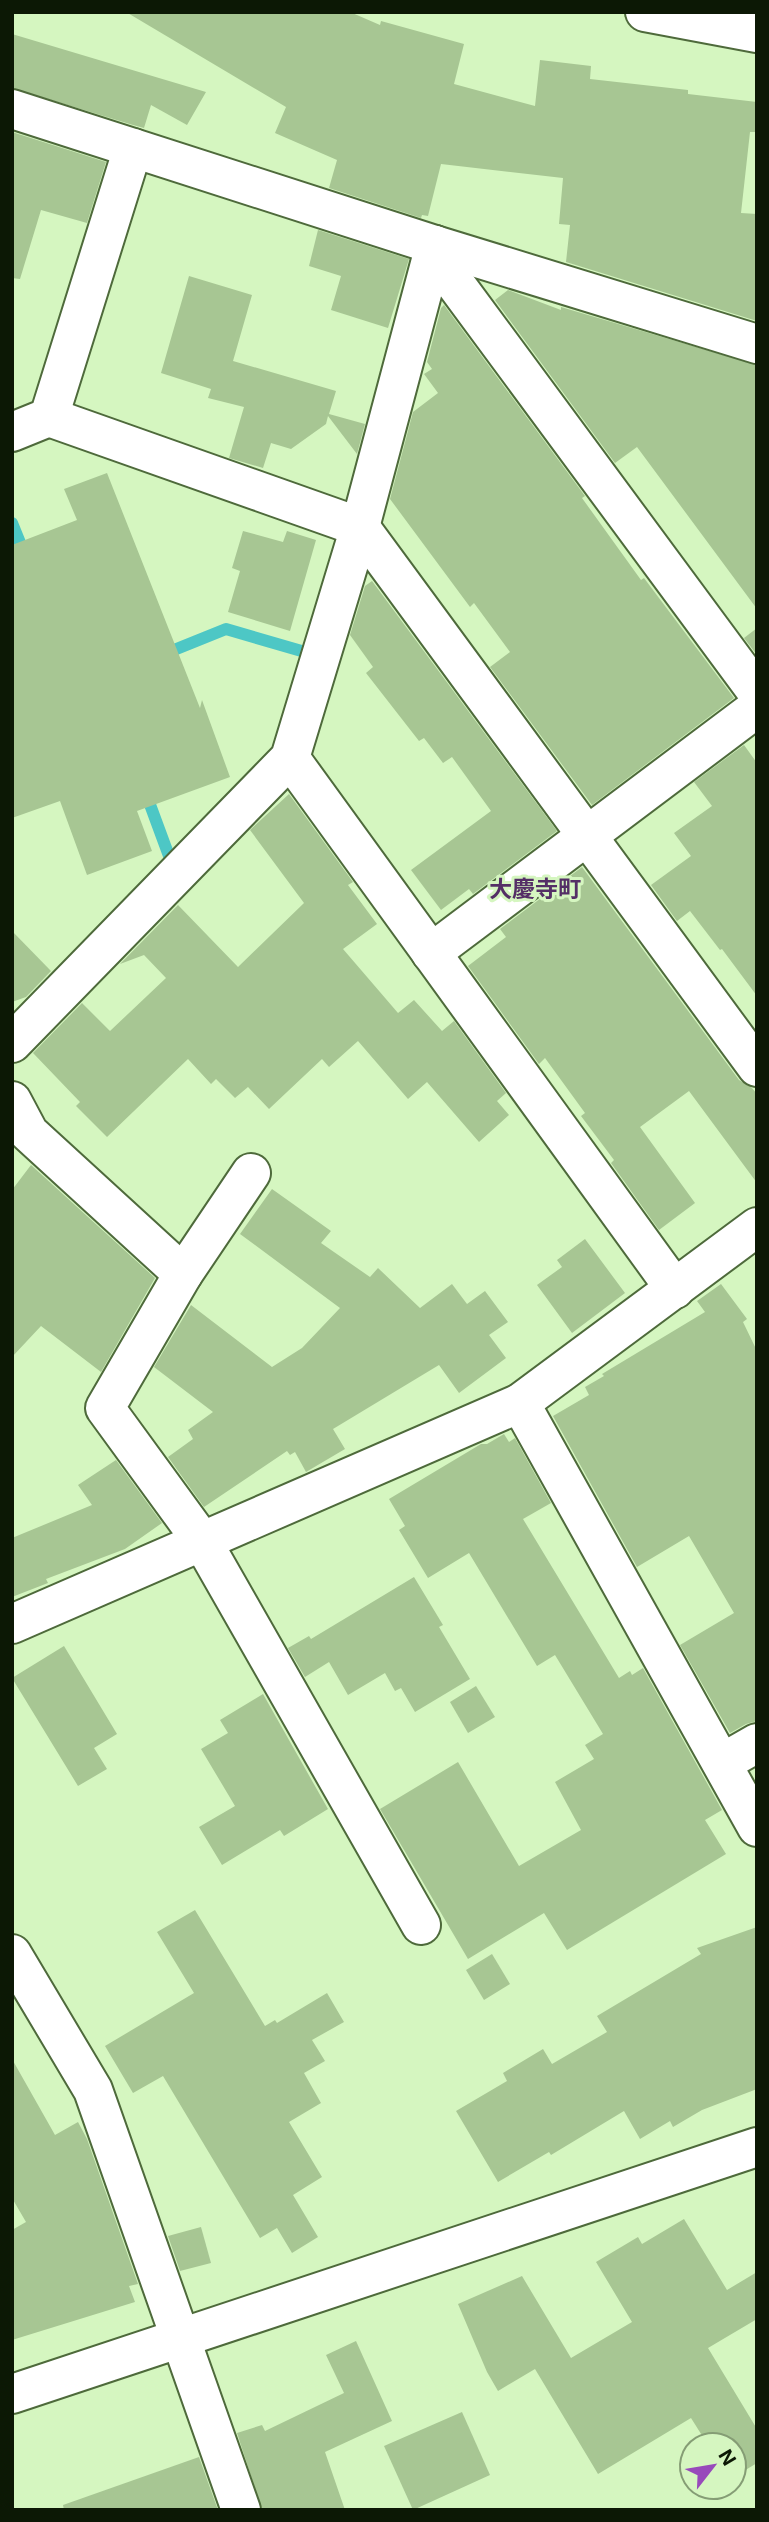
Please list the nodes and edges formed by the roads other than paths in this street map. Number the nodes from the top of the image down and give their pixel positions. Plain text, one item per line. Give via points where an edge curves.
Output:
1 (645, 12) edge
2 (757, 33) edge
3 (12, 109) edge
4 (133, 148) junction
5 (435, 245) junction
6 (757, 344) edge
7 (49, 417) junction
8 (12, 432) edge
9 (360, 527) junction
10 (757, 692) edge
11 (757, 708) edge
12 (290, 758) junction
13 (587, 836) junction
14 (431, 953) junction
15 (12, 1043) edge
16 (757, 1067) edge
17 (18, 1130) edge
18 (251, 1173) dead end
19 (757, 1227) edge
20 (183, 1274) junction
21 (674, 1289) junction
22 (520, 1404) junction
23 (202, 1541) junction
24 (12, 1624) edge
25 (757, 1743) edge
26 (722, 1763) junction
27 (757, 1827) edge
28 (421, 1925) dead end
29 (16, 1970) edge
30 (757, 2147) edge
31 (181, 2339) junction
32 (12, 2394) edge
33 (241, 2510) edge

1 - 2 street
3 - 4 street
4 - 5 street
4 - 7 street
5 - 6 street
5 - 9 street
5 - 10 street via 454,282
7 - 8 street
7 - 9 street
9 - 12 street
9 - 13 street
11 - 13 street
12 - 14 street
12 - 15 street
13 - 14 street
13 - 16 street
14 - 21 street
17 - 20 street
18 - 20 street
19 - 21 street
20 - 23 street via 105,1408
21 - 22 street
22 - 23 street
22 - 26 street
23 - 24 street
23 - 28 street
25 - 26 street
26 - 27 street
29 - 31 street via 93,2091
30 - 31 street
31 - 32 street
31 - 33 street

